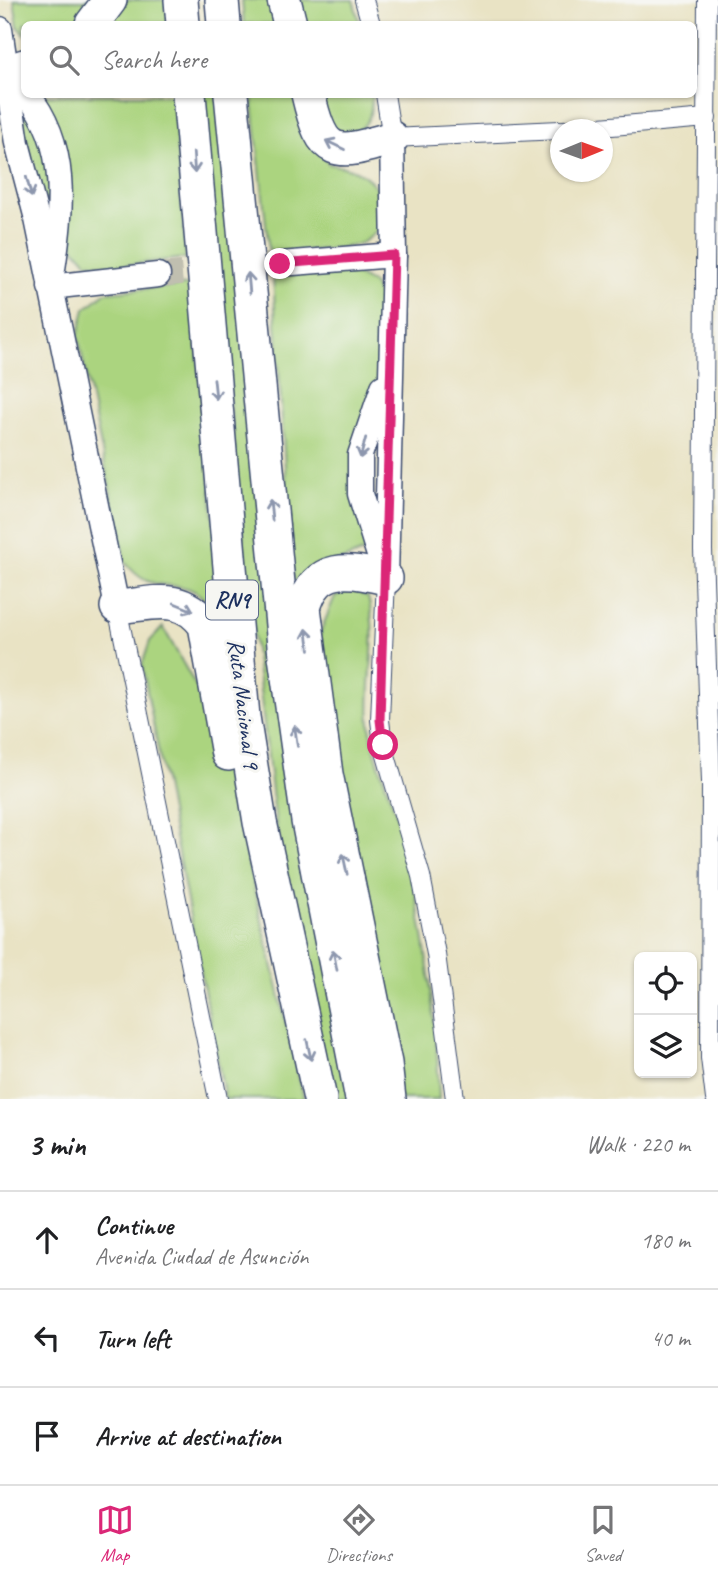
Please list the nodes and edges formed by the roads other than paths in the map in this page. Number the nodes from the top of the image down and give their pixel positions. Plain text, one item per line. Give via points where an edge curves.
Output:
1 (110, 0) edge
2 (181, 0) edge
3 (222, 0) edge
4 (284, 0) edge
5 (365, 0) edge
6 (707, 0) edge
7 (94, 21) edge
8 (183, 21) edge
9 (224, 21) edge
10 (289, 21) edge
11 (370, 21) edge
12 (0, 29) edge
13 (21, 81) edge
14 (31, 98) edge
15 (189, 98) edge
16 (231, 98) edge
17 (309, 98) edge
18 (386, 98) edge
19 (707, 118) junction
20 (613, 126) edge
21 (550, 131) edge
22 (392, 138) junction
23 (394, 255) junction
24 (280, 264) tunnel mouth
25 (158, 275) tunnel mouth
26 (50, 287) junction
27 (712, 408) edge
28 (386, 578) junction
29 (117, 607) junction
30 (301, 1011) junction
31 (218, 1099) edge
32 (320, 1099) edge
33 (362, 1099) edge
34 (389, 1099) edge
35 (455, 1099) edge
36 (715, 1099) edge

1 - 7 highway
2 - 8 highway
3 - 9 highway
4 - 10 highway
5 - 11 street
6 - 19 street
12 - 13 street
13 -> 26 street via 17,143
14 - 26 street via 51,133 58,165 59,228
15 -> 30 highway, Ruta Nacional 9 / RN9 via 243,717 260,822
33 -> 16 highway, Ruta Nacional 9 / RN9 via 308,821 285,656
22 -> 17 highway via 351,151 329,145 321,137
18 - 22 street
19 - 20 street
19 - 27 street
21 - 22 street
22 - 23 street
23 - 24 street
23 - 28 street via 391,360 360,455 365,521
25 - 26 street
26 - 29 street
27 - 36 street via 703,550 711,782 710,1058
34 -> 28 highway via 326,774 304,608 308,592 334,572 360,571
28 - 35 street via 383,745 421,876
29 -> 30 highway via 175,602 193,609 205,625 230,768 279,960
29 - 31 street
30 -> 32 highway, Ruta Nacional 9 / RN9

